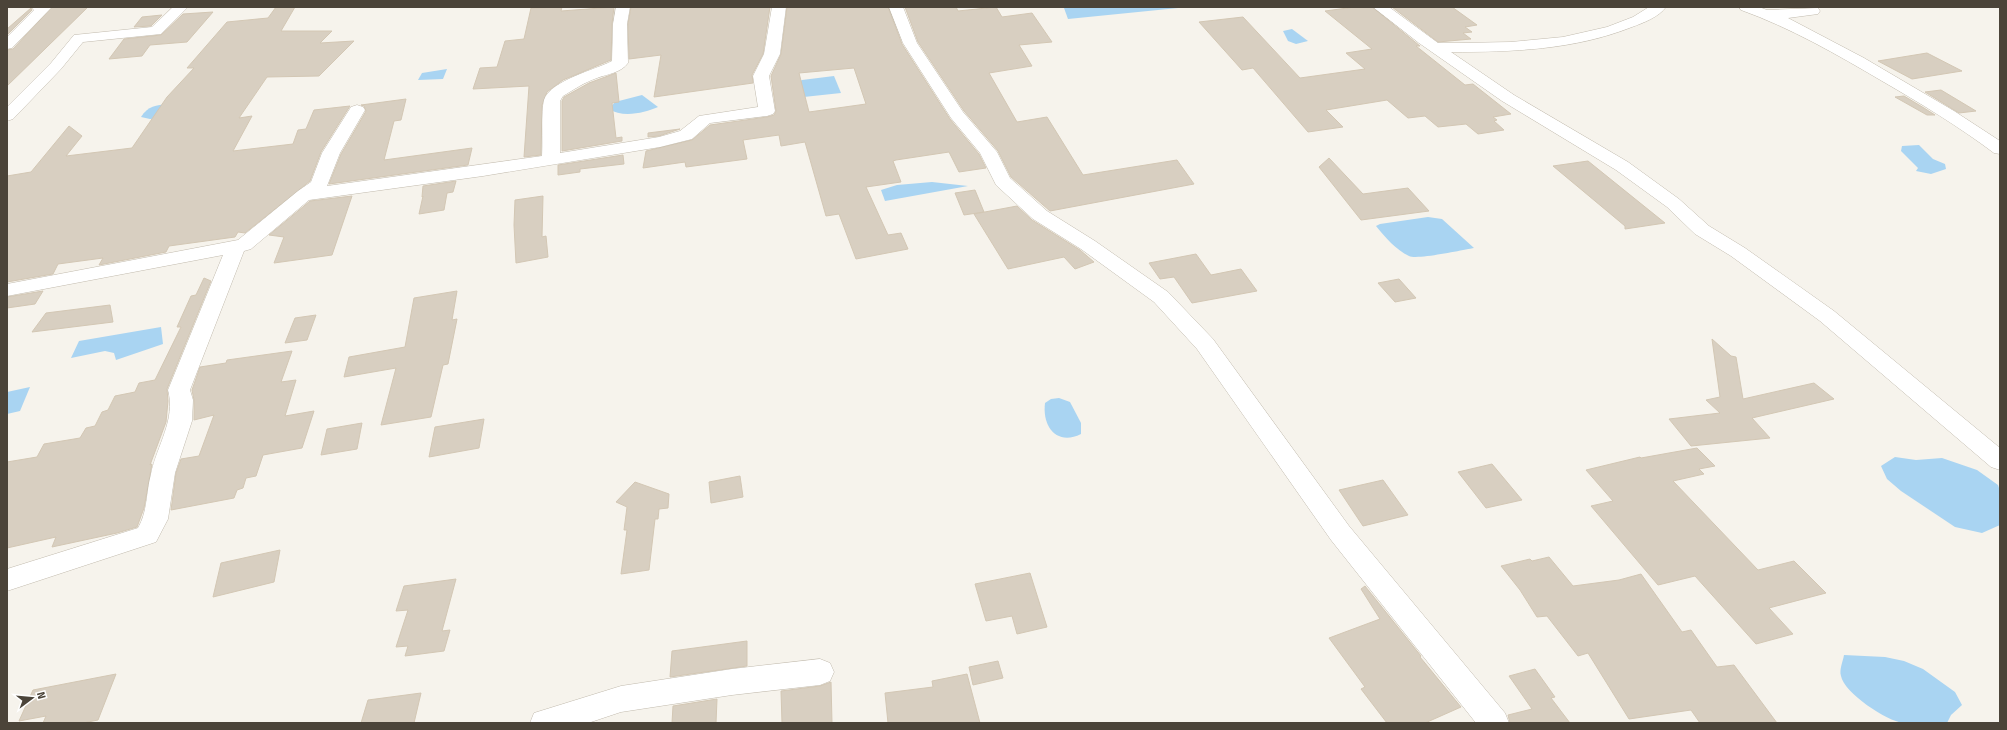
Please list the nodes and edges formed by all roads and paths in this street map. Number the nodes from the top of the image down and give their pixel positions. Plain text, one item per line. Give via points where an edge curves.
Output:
1 (39, 7) edge
2 (181, 7) edge
3 (779, 7) edge
4 (896, 7) edge
5 (1380, 7) edge
6 (1658, 7) edge
7 (1746, 7) edge
8 (623, 8) edge
9 (1813, 11) dead end
10 (1764, 13) junction
11 (7, 45) edge
12 (1435, 47) junction
13 (357, 110) dead end
14 (7, 116) edge
15 (2000, 149) edge
16 (551, 160) junction
17 (304, 195) junction
18 (236, 246) junction
19 (7, 290) edge
20 (2000, 461) edge
21 (7, 580) edge
22 (820, 672) dead end
23 (545, 723) edge
24 (1494, 723) edge

1 - 11 street via 44,8
2 - 14 street via 156,31 80,38
3 - 16 street via 772,54 761,76 767,111 705,119 686,135 660,142
4 - 24 street via 910,43 957,115 988,152 1002,181 1040,215 1088,245 1161,297 1206,344 1340,533
5 - 12 street
6 - 12 street via 1635,21 1581,38 1530,45
7 - 10 street
8 - 16 street via 620,24 620,63 556,93 552,101
9 - 10 street
10 - 15 street via 1860,61 1937,107
12 - 20 street via 1508,98 1622,166 1673,203 1702,230 1738,252 1827,316
13 - 17 street via 332,153 319,185
16 - 17 street
17 - 18 street via 244,245
18 - 19 street
18 - 21 street via 179,390 182,396 180,419 162,474 155,523 147,535
22 - 23 street via 621,699

